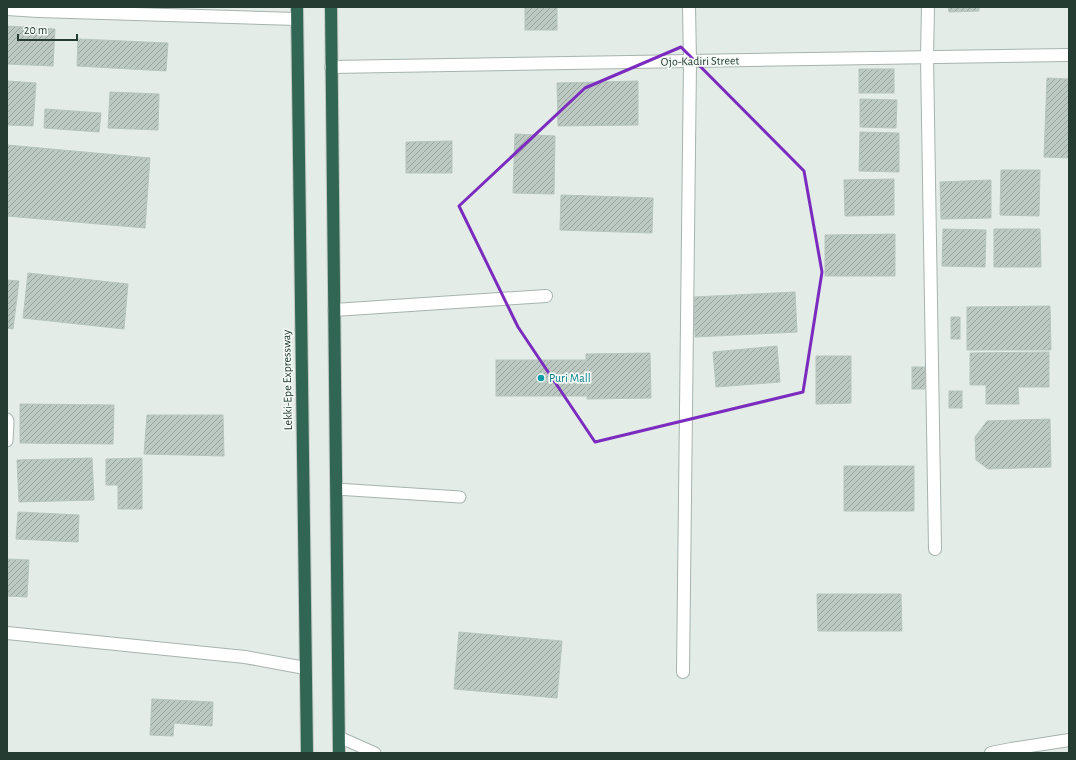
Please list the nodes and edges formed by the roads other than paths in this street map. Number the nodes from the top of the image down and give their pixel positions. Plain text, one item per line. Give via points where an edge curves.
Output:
1 (330, 7) edge
2 (689, 7) edge
3 (928, 7) edge
4 (7, 8) edge
5 (297, 13) edge
6 (1069, 55) edge
7 (927, 57) junction
8 (690, 61) junction
9 (331, 68) junction
10 (546, 296) dead end
11 (334, 310) junction
12 (7, 419) edge
13 (7, 441) edge
14 (336, 489) junction
15 (460, 497) dead end
16 (935, 548) dead end
17 (7, 633) edge
18 (305, 668) junction
19 (683, 672) dead end
20 (339, 737) junction
21 (1069, 740) edge
22 (306, 753) edge
23 (339, 753) edge
24 (375, 753) edge
25 (991, 753) edge

1 - 9 highway
2 - 8 street
3 - 7 street
4 - 5 street via 46,11
5 - 18 highway, Lekki-Epe Expressway
6 - 7 street, Ojo-Kadiri Street
7 - 8 street, Ojo-Kadiri Street
7 - 16 street
8 - 9 street, Ojo-Kadiri Street
8 - 19 street
9 - 11 highway
10 - 11 street
11 - 14 highway
12 - 13 lane
14 - 15 lane
14 - 20 highway
17 - 18 street via 245,657
18 - 22 highway, Lekki-Epe Expressway
20 - 23 highway
20 - 24 lane
21 - 25 street

